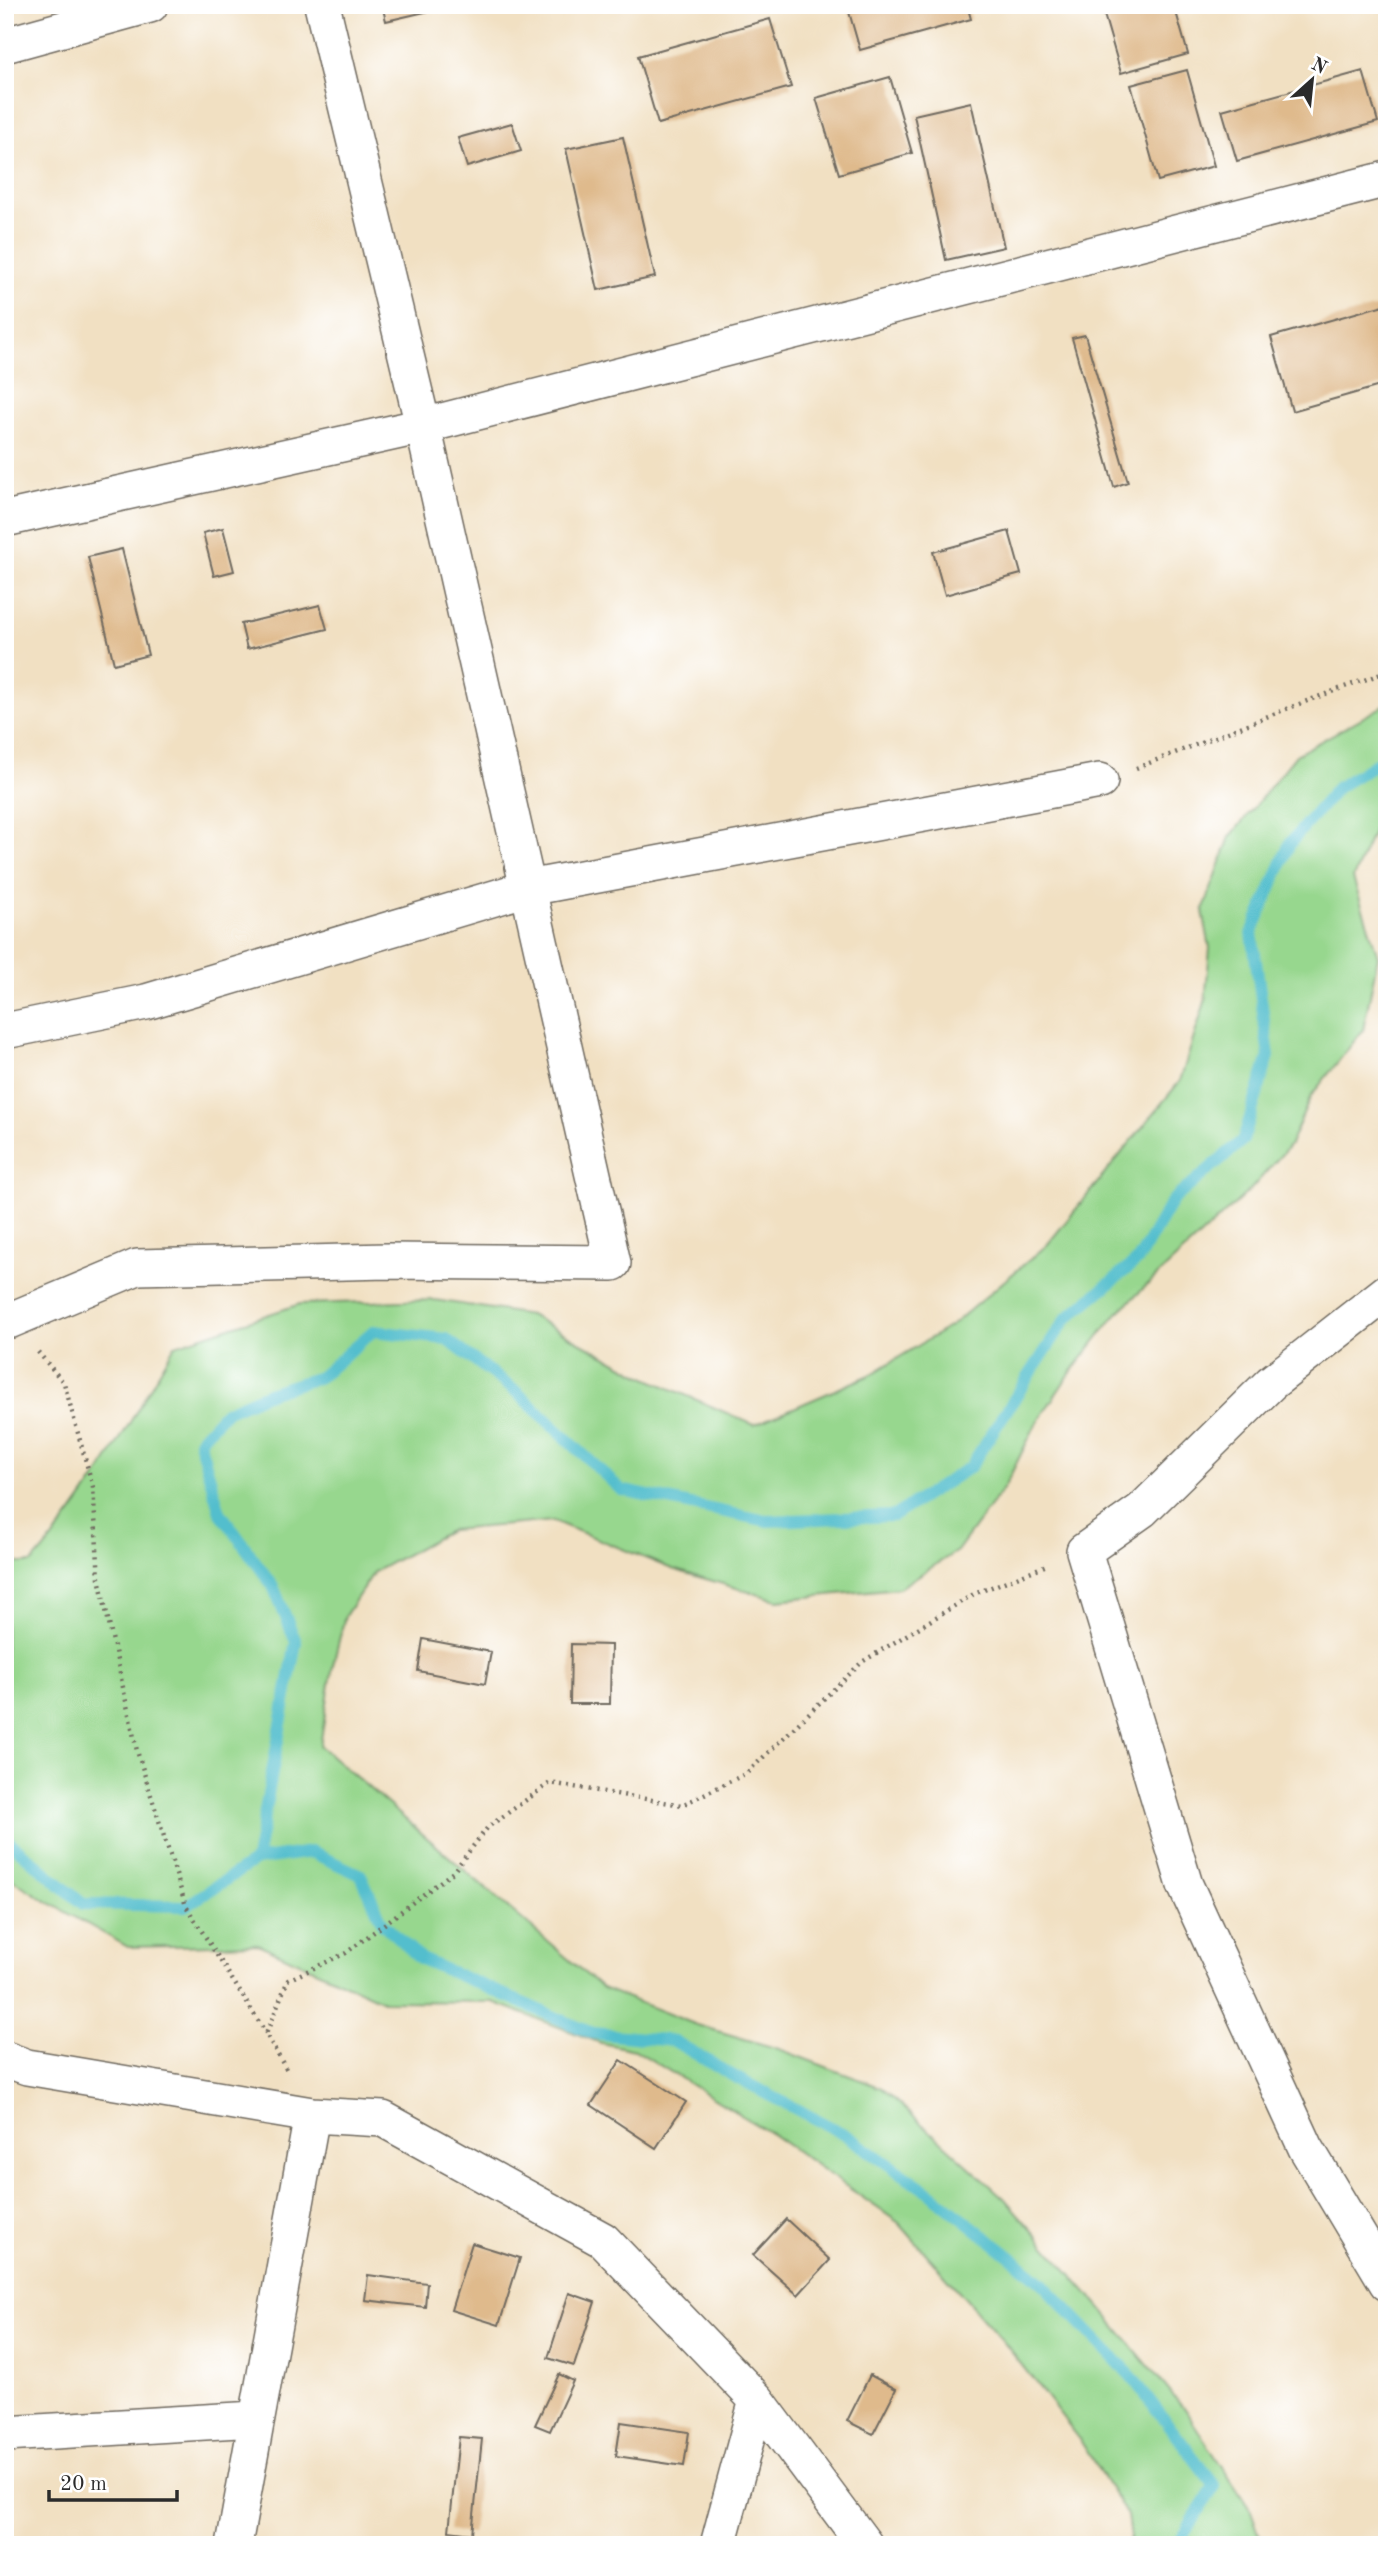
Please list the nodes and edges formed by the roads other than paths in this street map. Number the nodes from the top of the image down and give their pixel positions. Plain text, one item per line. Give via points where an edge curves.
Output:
1 (150, 5) edge
2 (321, 5) edge
3 (5, 45) edge
4 (1387, 179) edge
5 (423, 426) junction
6 (5, 519) edge
7 (1100, 781) road end
8 (528, 888) junction
9 (5, 1031) edge
10 (1387, 1292) edge
11 (8, 1321) edge
12 (5, 2059) edge
13 (312, 2115) junction
14 (1387, 2283) edge
15 (757, 2400) junction
16 (255, 2419) junction
17 (5, 2434) edge
18 (234, 2545) edge
19 (718, 2545) edge
20 (865, 2545) edge

1 - 3 street
2 - 5 street
4 - 5 street
5 - 6 street
5 - 8 street
7 - 8 street
8 - 9 street via 146,1002
8 - 11 street via 613,1263 387,1261 137,1267
10 - 14 street via 1271,1383 1142,1510 1084,1551 1185,1885 1306,2148
12 - 13 street via 27,2067
13 - 15 street via 383,2119 603,2240
13 - 16 street
15 - 19 street
15 - 20 street
16 - 17 street
16 - 18 street

